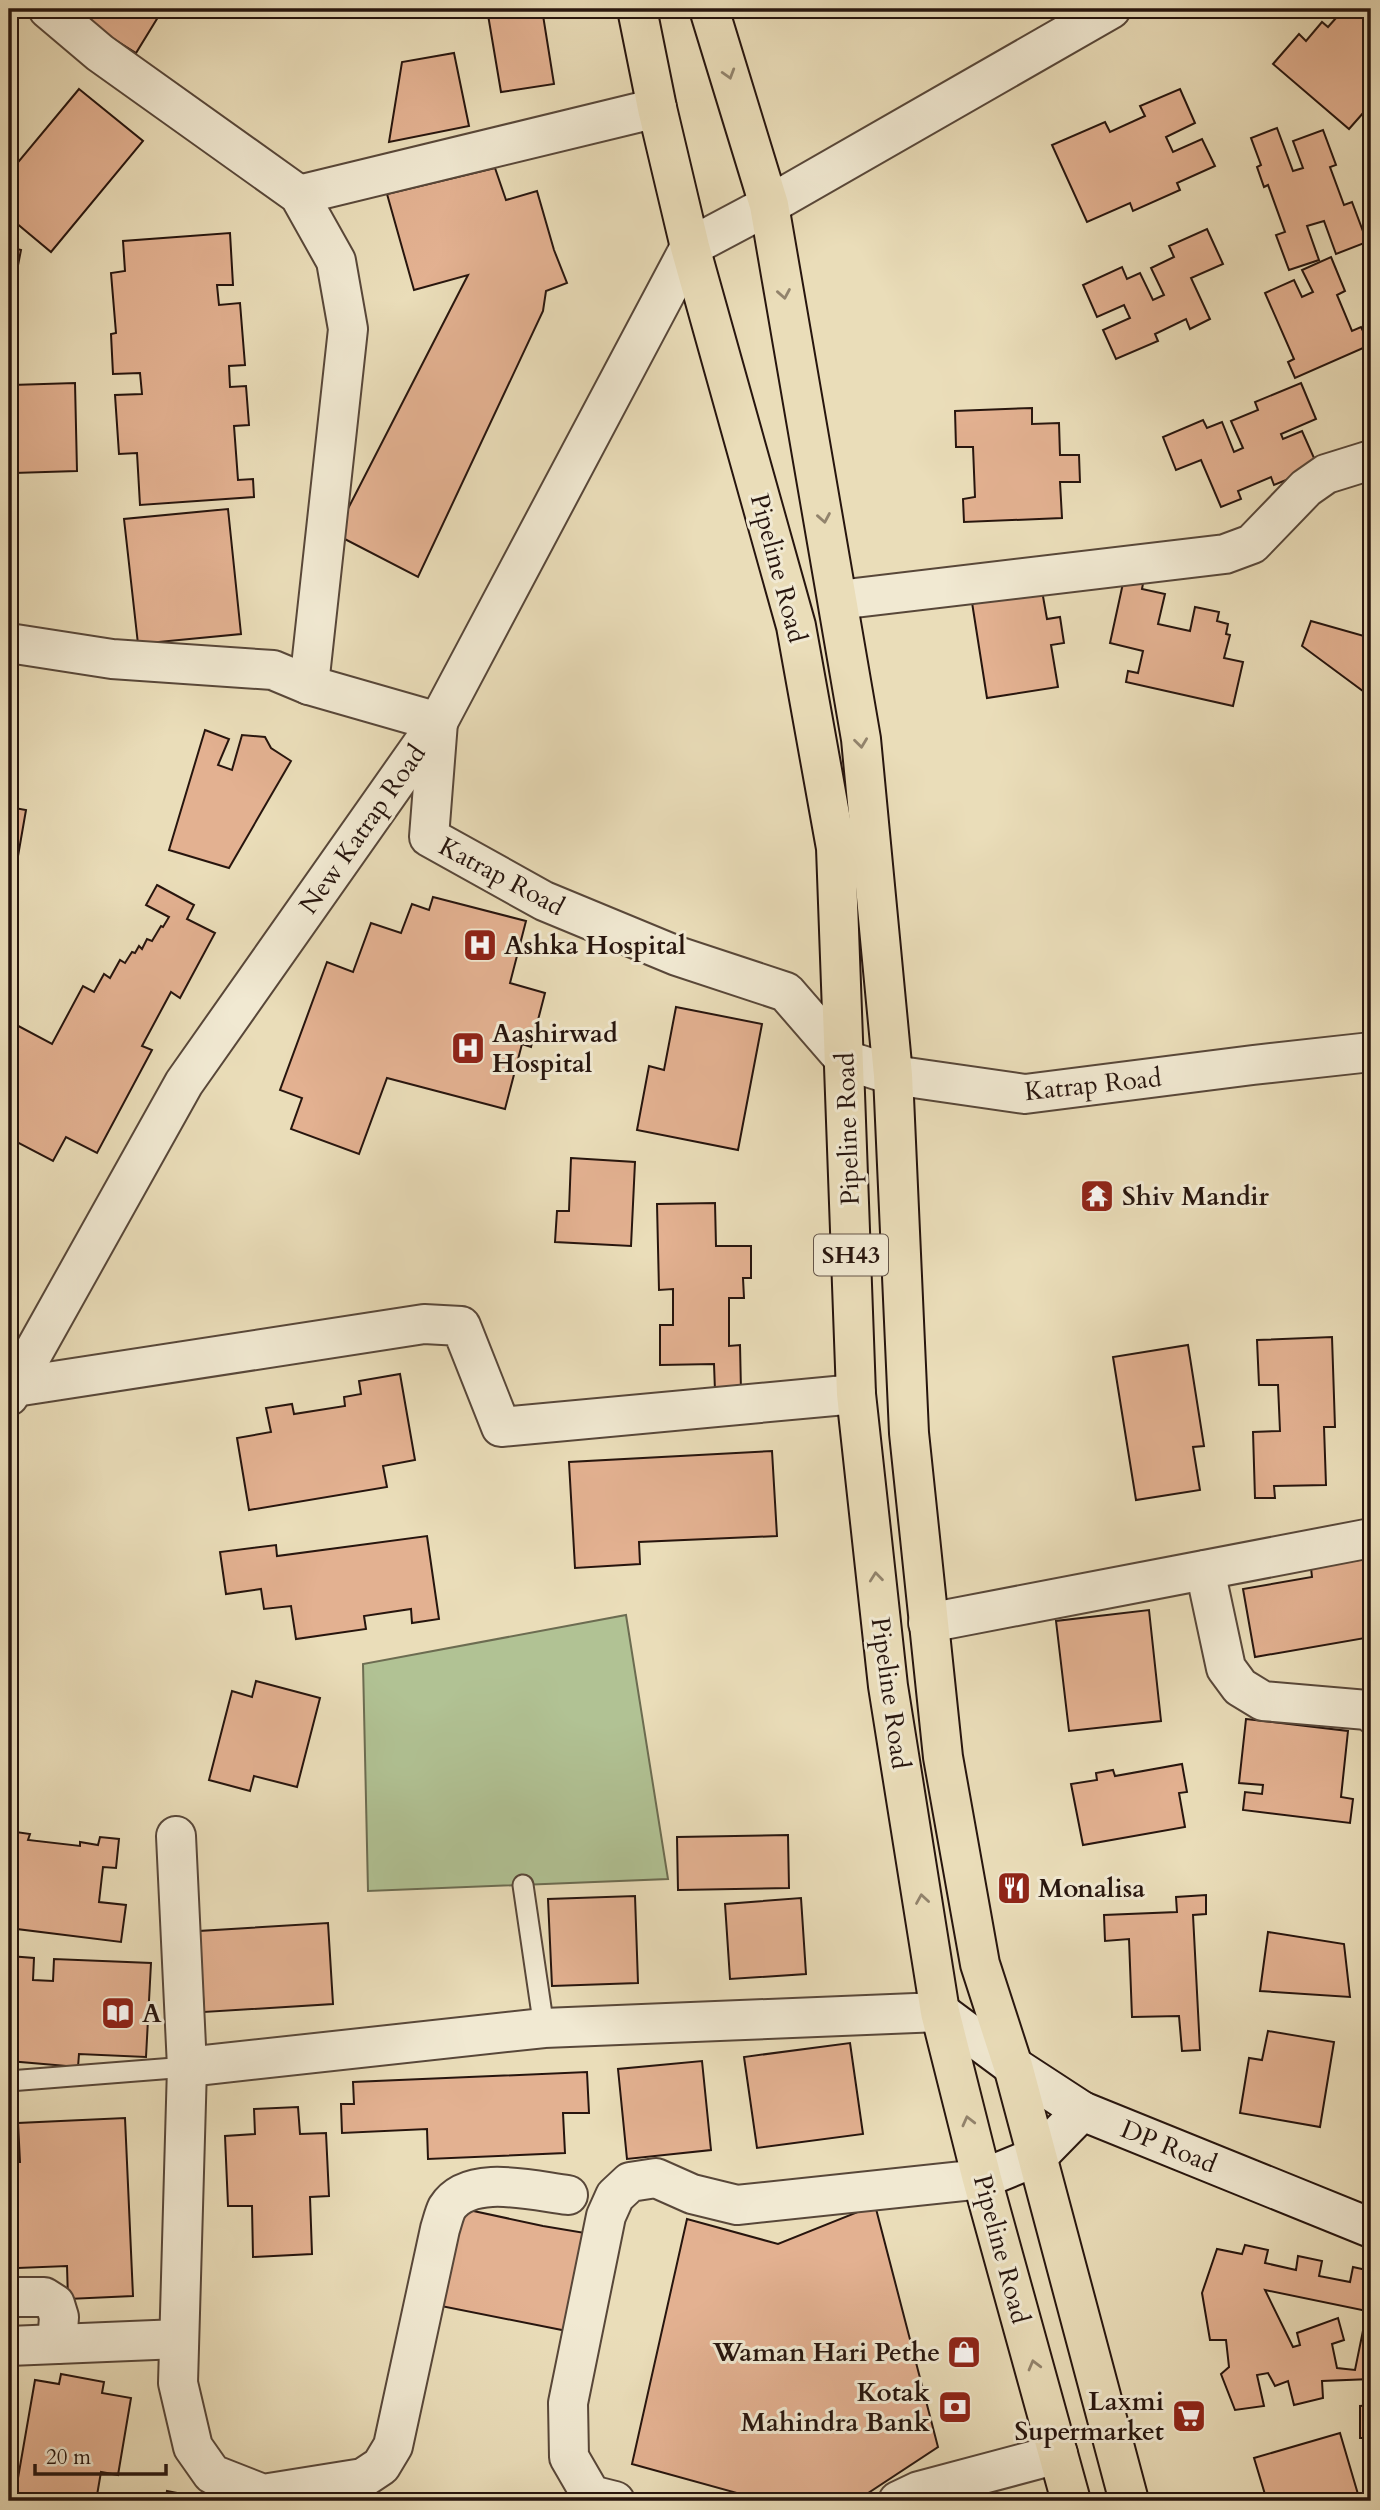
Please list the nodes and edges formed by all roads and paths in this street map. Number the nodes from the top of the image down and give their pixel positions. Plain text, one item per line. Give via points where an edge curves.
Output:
1 (48, 9) edge
2 (637, 9) edge
3 (709, 9) edge
4 (1111, 9) edge
5 (657, 108) junction
6 (299, 195) junction
7 (769, 205) junction
8 (690, 247) junction
9 (1371, 460) edge
10 (838, 600) junction
11 (9, 643) edge
12 (309, 685) junction
13 (438, 722) junction
14 (1371, 1052) edge
15 (845, 1060) junction
16 (893, 1075) junction
17 (11, 1389) edge
18 (856, 1394) junction
19 (1371, 1538) edge
20 (1205, 1570) junction
21 (928, 1623) junction
22 (1371, 1713) edge
23 (176, 1836) dead end
24 (523, 1885) dead end
25 (940, 2012) junction
26 (544, 2028) junction
27 (1013, 2066) junction
28 (187, 2067) junction
29 (9, 2081) edge
30 (1082, 2110) junction
31 (1038, 2156) junction
32 (982, 2179) junction
33 (568, 2195) dead end
34 (1371, 2228) edge
35 (9, 2297) edge
36 (179, 2339) junction
37 (57, 2344) junction
38 (9, 2346) edge
39 (1058, 2454) junction
40 (615, 2501) edge
41 (898, 2501) edge
42 (1071, 2501) edge
43 (1129, 2501) edge

1 - 6 street via 100,53
2 - 5 main road, Pipeline Road / SH43
3 -> 7 main road, Pipeline Road / SH43
4 - 7 street
5 - 6 street
5 - 8 main road, Pipeline Road / SH43
6 - 12 street via 336,261 348,329
7 - 8 street
7 -> 10 main road, Pipeline Road / SH43
8 - 13 street, New Katrap Road
8 - 15 main road, Pipeline Road / SH43 via 796,626 835,848
9 - 10 street via 1326,474 1306,488 1252,544 1225,554
10 -> 16 main road, Pipeline Road / SH43 via 861,739
11 - 12 street via 112,659 273,670
12 - 13 street
13 - 15 street, Katrap Road via 429,837 544,901 677,956 786,992
13 - 17 street, New Katrap Road via 184,1083
14 - 16 street, Katrap Road via 1025,1094
15 - 16 street, Katrap Road
15 - 18 main road, Pipeline Road / SH43
16 - 21 main road, Pipeline Road / SH43 via 909,1433
17 - 18 street via 424,1324 461,1326 501,1427
25 -> 18 main road, Pipeline Road / SH43 via 888,1686
19 - 20 street
20 - 21 street
20 - 22 street via 1226,1668 1240,1687 1263,1701
21 - 27 main road, Pipeline Road / SH43 via 943,1757 980,1964
23 - 28 street
24 - 26 lane
25 - 26 street
25 - 27 street, DP Road
32 -> 25 main road, Pipeline Road / SH43
26 - 28 street
27 - 30 street, DP Road
27 - 31 main road, Pipeline Road / SH43
28 - 29 lane
28 - 36 street
30 - 31 street
30 - 34 street, DP Road
31 - 32 street
31 - 43 main road, Pipeline Road / SH43
39 -> 32 main road, Pipeline Road / SH43
32 - 40 street via 737,2205 692,2194 656,2178 630,2182 615,2196 606,2216 568,2403 569,2457 592,2495
33 - 36 street via 487,2186 462,2195 447,2208 393,2446 382,2466 363,2478 263,2494 212,2474 193,2447 178,2383
35 - 37 street via 44,2297 55,2304
36 - 37 street
37 - 38 street
39 - 41 street via 919,2491
39 - 42 main road, Pipeline Road / SH43

